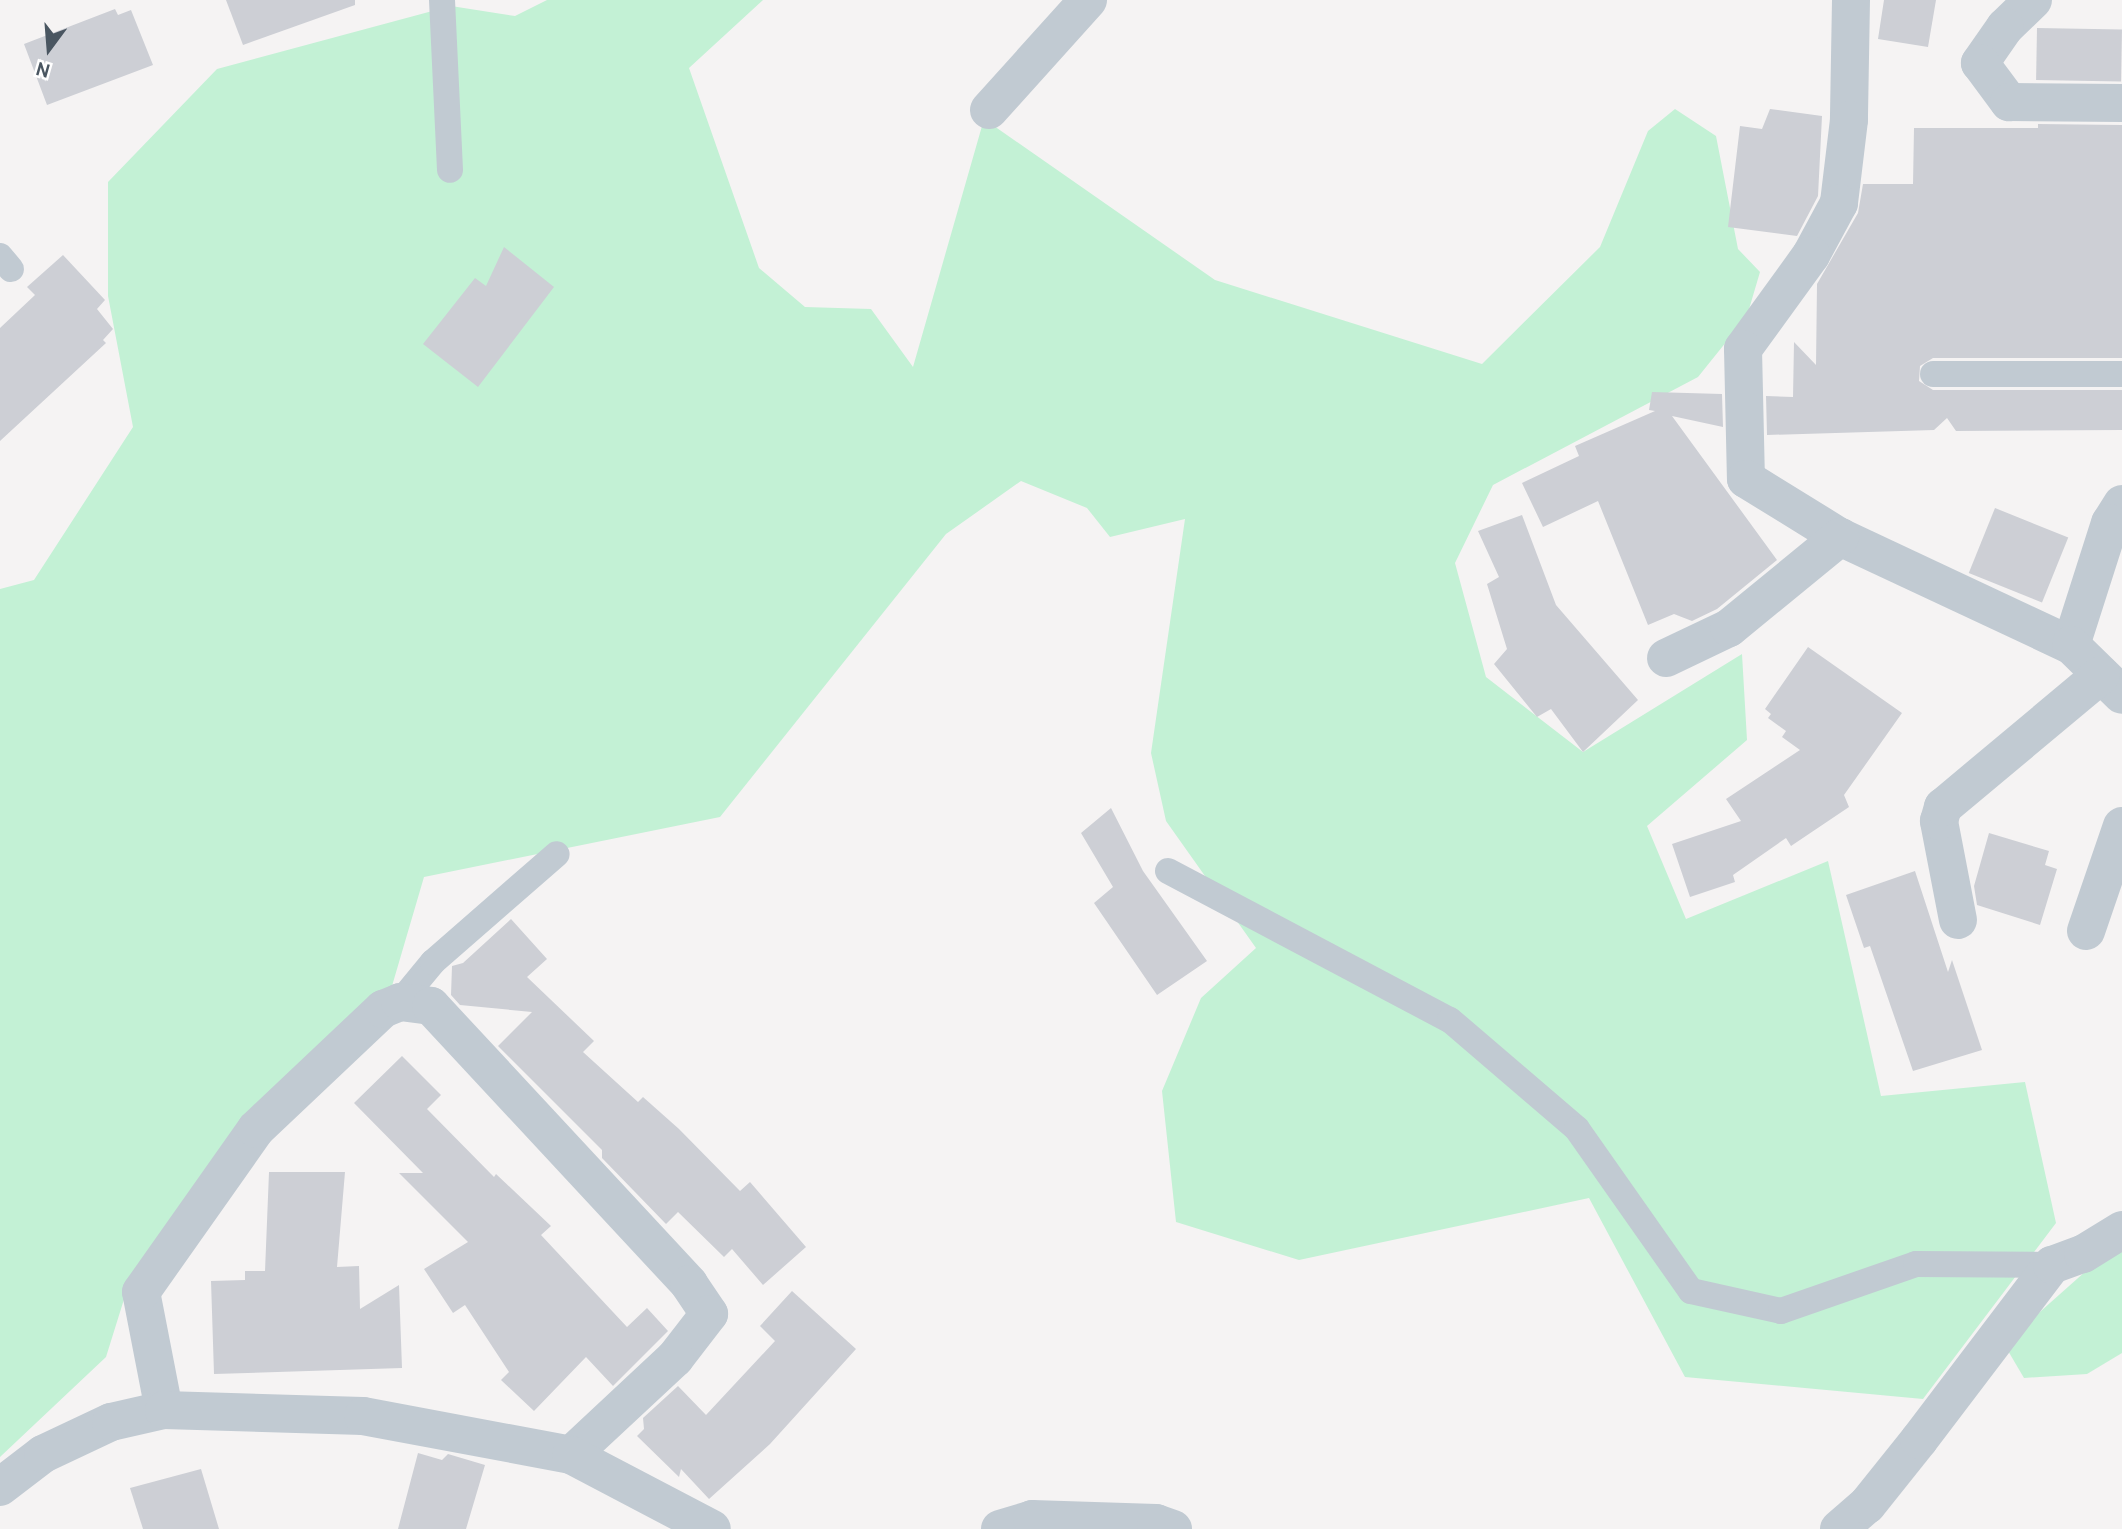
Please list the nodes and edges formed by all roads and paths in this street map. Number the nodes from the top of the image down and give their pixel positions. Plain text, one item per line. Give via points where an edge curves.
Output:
1 (442, 0) edge
2 (1088, 0) edge
3 (1851, 0) edge
4 (2034, 0) edge
5 (2122, 103) edge
6 (989, 110) dead end
7 (450, 170) dead end
8 (1933, 374) dead end
9 (2122, 374) edge
10 (2122, 504) edge
11 (1840, 537) junction
12 (2071, 645) junction
13 (1666, 658) dead end
14 (2113, 682) edge
15 (2122, 826) edge
16 (557, 854) dead end
17 (1168, 871) dead end
18 (1958, 920) dead end
19 (2087, 931) dead end
20 (400, 1002) junction
21 (2122, 1230) edge
22 (2052, 1265) junction
23 (164, 1410) junction
24 (571, 1455) junction
25 (0, 1487) edge
26 (712, 1529) edge
27 (1000, 1529) edge
28 (1173, 1529) edge
29 (1839, 1529) edge

1 - 7 lane
2 - 6 street
3 - 11 street via 1849,120 1839,203 1811,255 1743,349 1746,479
4 - 5 street via 2005,27 1980,63 2009,102
8 - 9 lane
10 - 12 street via 2105,536
11 - 12 street
11 - 13 street via 1729,628
12 - 14 street
14 - 18 street via 1943,807 1939,821
15 - 19 street
16 - 20 lane via 433,962
17 - 22 lane via 1450,1020 1577,1129 1691,1291 1781,1311 1916,1264
20 - 23 street via 383,1009 256,1129 141,1292
20 - 24 street via 430,1006 689,1284 709,1314 675,1358
21 - 22 street via 2083,1254
22 - 29 street via 1911,1451 1867,1505
23 - 24 street via 363,1416
23 - 25 street via 111,1422 43,1454
24 - 26 street
27 - 28 street via 1032,1519 1156,1523

